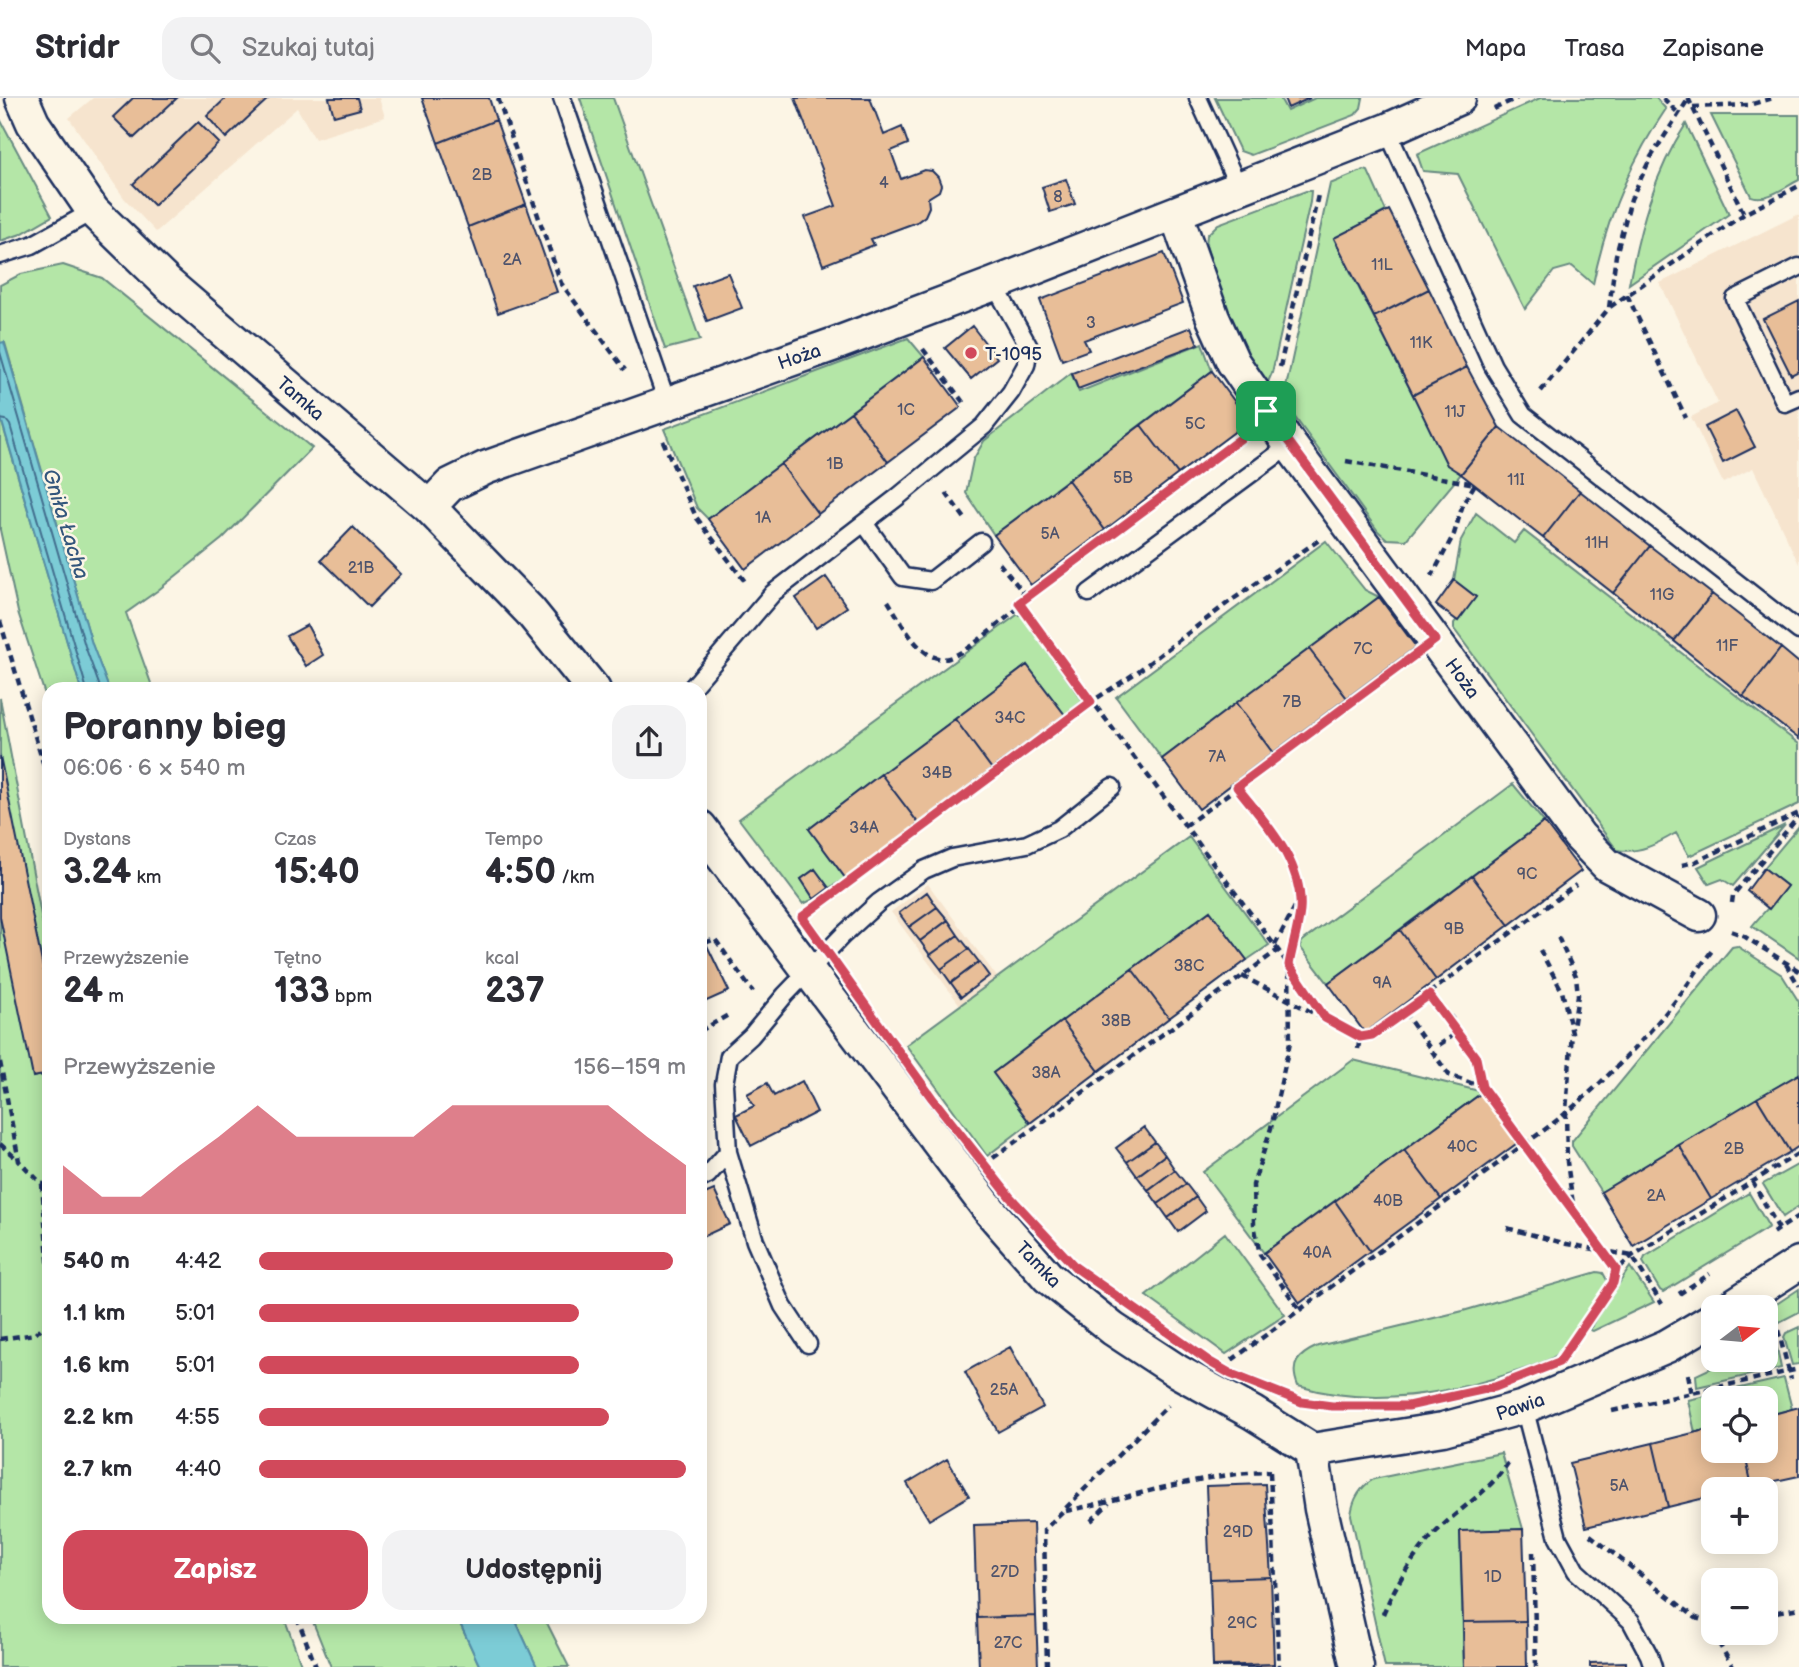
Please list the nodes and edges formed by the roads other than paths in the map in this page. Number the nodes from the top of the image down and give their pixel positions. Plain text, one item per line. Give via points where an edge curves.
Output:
1 (22, 98) edge
2 (562, 98) edge
3 (1198, 98) edge
4 (1459, 98) edge
5 (1387, 130) junction
6 (1240, 188) junction
7 (93, 211) junction
8 (1176, 214) junction
9 (0, 255) edge
10 (1799, 267) edge
11 (994, 284) junction
12 (663, 392) junction
13 (1799, 397) edge
14 (1294, 450) junction
15 (429, 507) junction
16 (864, 523) junction
17 (981, 542) dead end
18 (1089, 593) dead end
19 (1799, 631) edge
20 (588, 682) edge
21 (697, 682) edge
22 (1112, 787) dead end
23 (707, 835) edge
24 (1699, 915) road end
25 (817, 961) junction
26 (727, 1152) junction
27 (707, 1176) edge
28 (1799, 1263) edge
29 (1750, 1295) edge
30 (1701, 1326) edge
31 (808, 1345) dead end
32 (1524, 1407) junction
33 (1312, 1450) junction
34 (1357, 1667) edge
35 (1653, 1667) edge

1 - 7 street, Tamka via 33,123
2 - 12 lane
3 - 6 lane
4 - 5 street, Hoża
5 - 6 street, Hoża
5 - 19 lane via 1493,366 1523,415
6 - 8 street, Hoża
7 - 9 lane via 32,245
7 - 15 street, Tamka via 167,283
8 - 11 street, Hoża
8 - 14 street, Hoża via 1233,362
10 - 13 lane via 1735,299 1785,404
11 - 12 street, Hoża via 835,344
11 - 16 lane via 1029,347 1026,365 984,426
12 - 15 street, Hoża via 450,485
14 - 18 lane
14 - 24 street, Hoża via 1579,836 1607,865
15 - 20 street, Tamka via 530,611
16 - 17 lane via 903,577 932,581
16 - 21 lane via 773,593
22 - 25 lane via 1059,829 1027,844 952,858 925,870 879,902
23 - 25 street, Tamka
25 - 26 lane via 729,1056 724,1084
25 - 33 street, Tamka via 991,1212 1048,1277 1134,1343
26 - 27 lane
26 - 31 lane via 755,1241 783,1306
28 - 29 street
30 - 32 street, Pawia via 1667,1346
32 - 33 street, Pawia via 1443,1429
32 - 35 lane via 1558,1538 1576,1570 1632,1621
33 - 34 street

